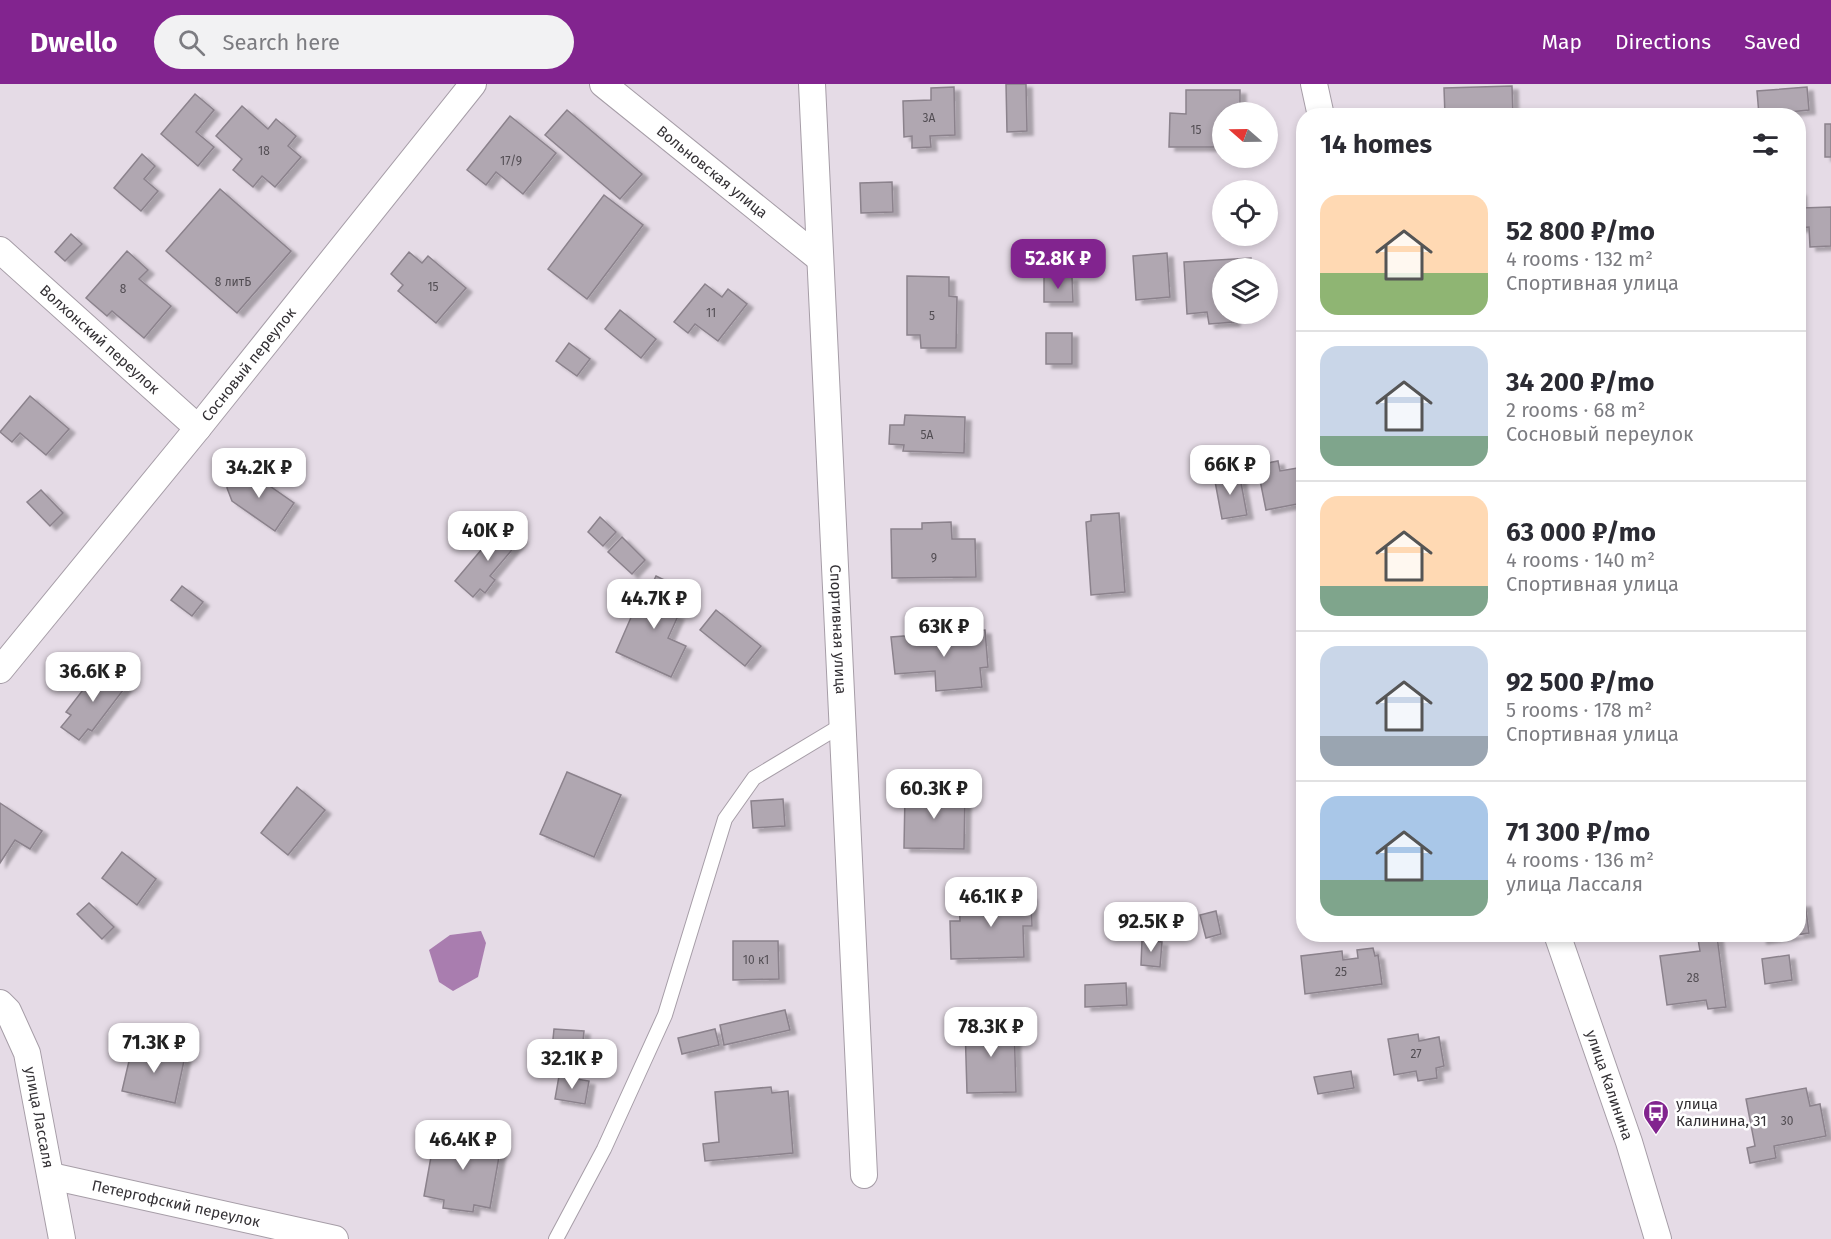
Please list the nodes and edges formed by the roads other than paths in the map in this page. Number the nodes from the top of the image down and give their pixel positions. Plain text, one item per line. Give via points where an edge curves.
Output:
1 (473, 84) edge
2 (603, 84) edge
3 (812, 84) edge
4 (1314, 84) edge
5 (1320, 108) edge
6 (0, 250) edge
7 (820, 259) junction
8 (198, 428) junction
9 (0, 670) edge
10 (842, 724) junction
11 (1560, 942) edge
12 (0, 1004) edge
13 (864, 1175) dead end
14 (51, 1176) junction
15 (62, 1239) edge
16 (335, 1239) edge
17 (556, 1239) edge
18 (1658, 1239) edge

1 - 8 street, Сосновый переулок
2 - 7 street, Вольновская улица
3 - 7 street, Спортивная улица
4 - 5 street
6 - 8 street, Волхонский переулок
7 - 10 street, Спортивная улица
8 - 9 street, Сосновый переулок
10 - 13 street, Спортивная улица
10 - 17 lane via 754,778 725,819 664,1016 604,1149
11 - 18 street, улица Калинина
12 - 14 street, улица Лассаля via 8,1011 27,1053
14 - 15 street, улица Лассаля
14 - 16 street, Петергофский переулок

